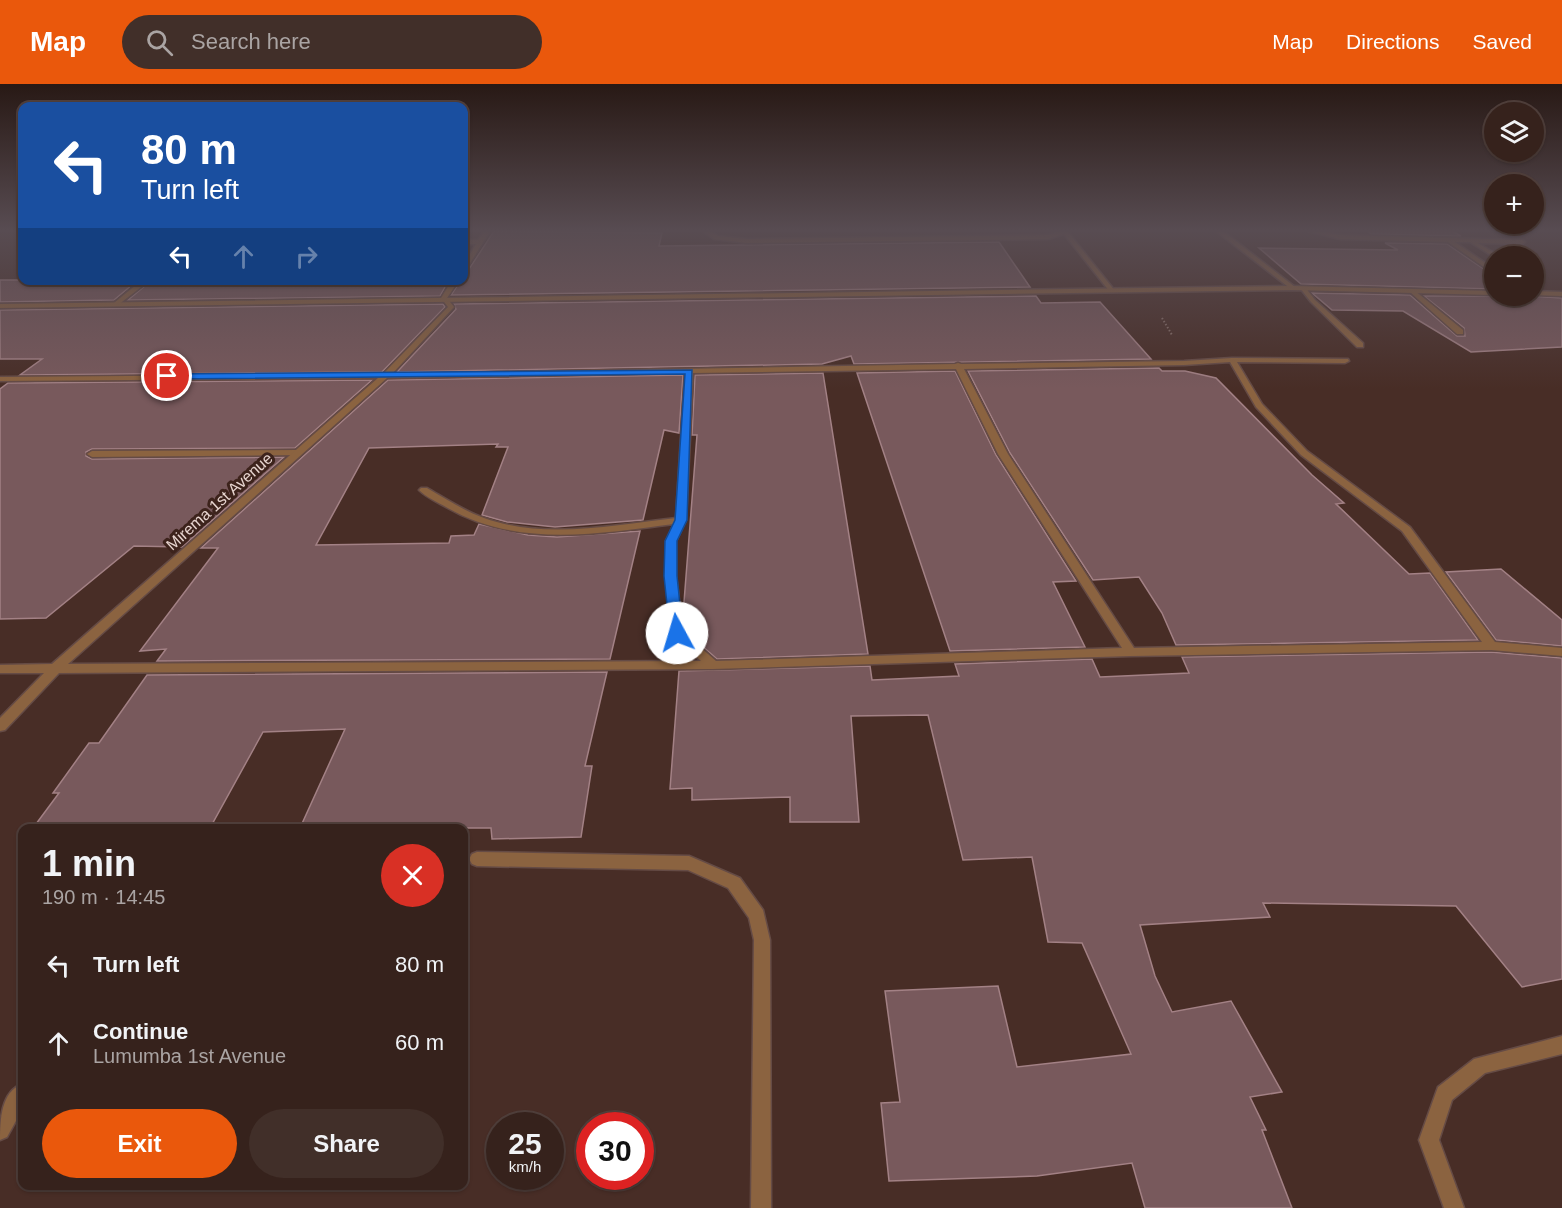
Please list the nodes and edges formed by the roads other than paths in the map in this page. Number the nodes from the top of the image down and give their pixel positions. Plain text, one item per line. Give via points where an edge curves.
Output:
1 (1106, 283) edge
2 (1287, 283) edge
3 (141, 285) edge
4 (453, 285) edge
5 (1293, 288) junction
6 (1303, 288) junction
7 (1112, 291) junction
8 (1412, 291) junction
9 (1484, 293) edge
10 (1544, 293) edge
11 (1562, 294) edge
12 (444, 298) junction
13 (116, 304) junction
14 (0, 306) edge
15 (1460, 332) dead end
16 (1360, 345) dead end
17 (1232, 360) junction
18 (1345, 361) dead end
19 (958, 365) junction
20 (689, 372) junction
21 (385, 376) junction
22 (0, 378) edge
23 (298, 453) junction
24 (92, 454) dead end
25 (424, 489) dead end
26 (681, 520) junction
27 (1491, 646) junction
28 (1131, 652) junction
29 (1562, 652) edge
30 (713, 665) junction
31 (56, 668) junction
32 (0, 669) edge
33 (0, 726) edge
34 (477, 859) dead end
35 (1562, 1045) edge
36 (18, 1100) edge
37 (0, 1130) edge
38 (760, 1208) edge
39 (1454, 1208) edge

1 - 7 street
2 - 5 street
3 - 13 street
4 - 12 street
5 - 6 street
5 - 7 street
6 - 8 street
6 - 16 street
7 - 12 street
8 - 9 street
8 - 15 street
10 - 11 street
12 - 13 street
12 - 21 street, Mirema 1st Avenue via 451,307
13 - 14 street
17 - 18 street
17 - 19 street
17 - 27 street via 1259,405 1304,453 1406,529
19 - 20 street
19 - 28 street via 1003,454
20 - 21 street
20 - 26 street
21 - 22 street
21 - 23 street, Mirema 1st Avenue
23 - 24 street
23 - 31 street, Mirema 1st Avenue
25 - 26 street via 465,514 524,531 606,529
26 - 30 street via 671,541 677,633
27 - 28 street
27 - 29 street
28 - 30 street
30 - 31 street
31 - 32 street
31 - 33 street, Mirema 1st Avenue
34 - 38 street via 689,863 734,883 757,915 762,940
35 - 39 street via 1480,1065 1445,1094 1429,1140
36 - 37 street

